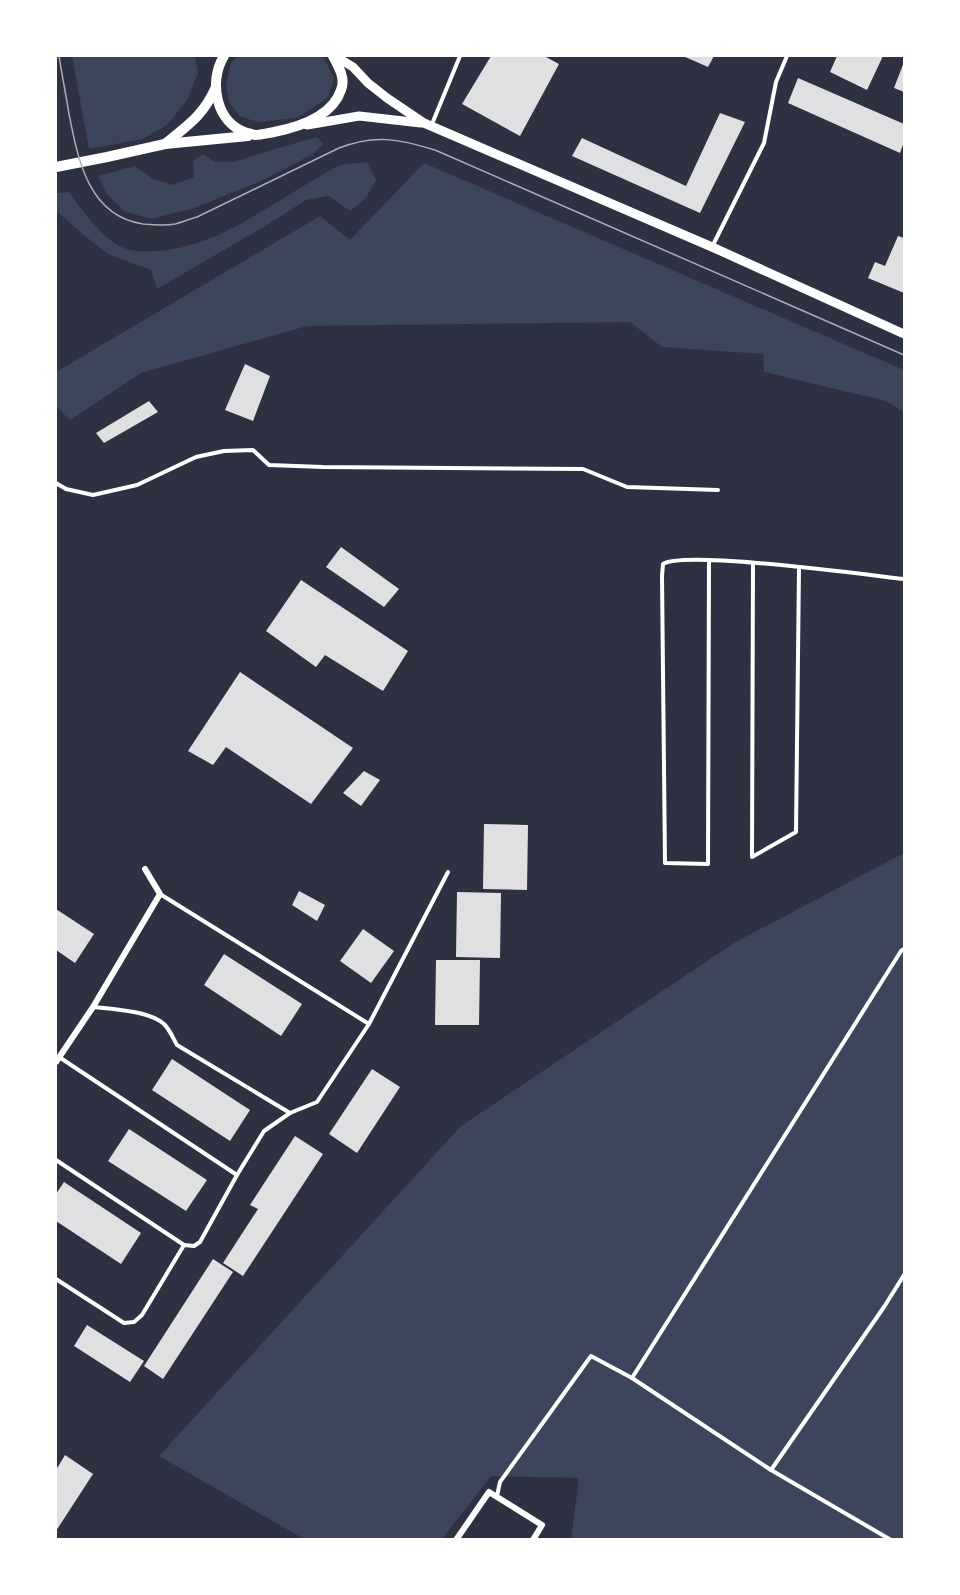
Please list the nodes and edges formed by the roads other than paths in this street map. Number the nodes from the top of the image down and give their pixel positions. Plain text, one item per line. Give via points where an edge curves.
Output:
1 (213, 56) edge
2 (224, 56) edge
3 (334, 56) edge
4 (460, 56) edge
5 (787, 56) edge
6 (218, 71) junction
7 (216, 86) junction
8 (427, 125) junction
9 (297, 127) junction
10 (255, 135) junction
11 (165, 144) junction
12 (56, 167) edge
13 (712, 247) junction
14 (904, 334) edge
15 (56, 483) edge
16 (718, 490) dead end
17 (709, 560) junction
18 (753, 563) junction
19 (799, 568) junction
20 (904, 579) edge
21 (145, 869) dead end
22 (448, 872) dead end
23 (160, 894) junction
24 (904, 949) edge
25 (93, 1007) junction
26 (369, 1024) junction
27 (57, 1059) edge
28 (290, 1113) junction
29 (56, 1160) edge
30 (237, 1175) junction
31 (184, 1245) junction
32 (904, 1275) edge
33 (56, 1279) edge
34 (632, 1378) junction
35 (771, 1470) junction
36 (496, 1497) junction
37 (456, 1539) edge
38 (533, 1539) edge
39 (891, 1539) edge

1 - 6 main road
2 - 6 main road
3 - 8 street
3 - 9 main road via 341,72 342,89 326,111
4 - 8 lane
5 - 13 lane via 776,82 764,143
6 - 7 main road
7 - 10 main road via 224,115 236,129
7 - 11 main road via 200,115
8 - 9 street via 359,116
8 - 13 street
9 - 10 main road
10 - 11 main road
11 - 12 main road
13 - 14 street
15 - 16 lane via 93,495 137,485 196,457 253,450 269,465 583,469 627,487
17 - 17 lane via 674,560 663,564 665,863 708,864
17 - 18 lane
18 - 19 lane
18 - 19 lane via 752,857 796,832
19 - 20 lane
21 - 23 street
22 - 26 lane
23 - 25 street
23 - 26 lane
24 - 34 lane
25 - 27 street
25 - 28 lane via 129,1010 163,1023 177,1045
26 - 28 lane via 317,1102
27 - 30 lane
28 - 30 lane via 264,1131
29 - 31 lane
30 - 31 lane via 200,1242
31 - 33 lane via 134,1322 124,1323
32 - 35 lane
34 - 35 lane
34 - 36 lane via 591,1356 500,1482
35 - 39 lane
36 - 37 street via 489,1492
36 - 38 street via 542,1525

